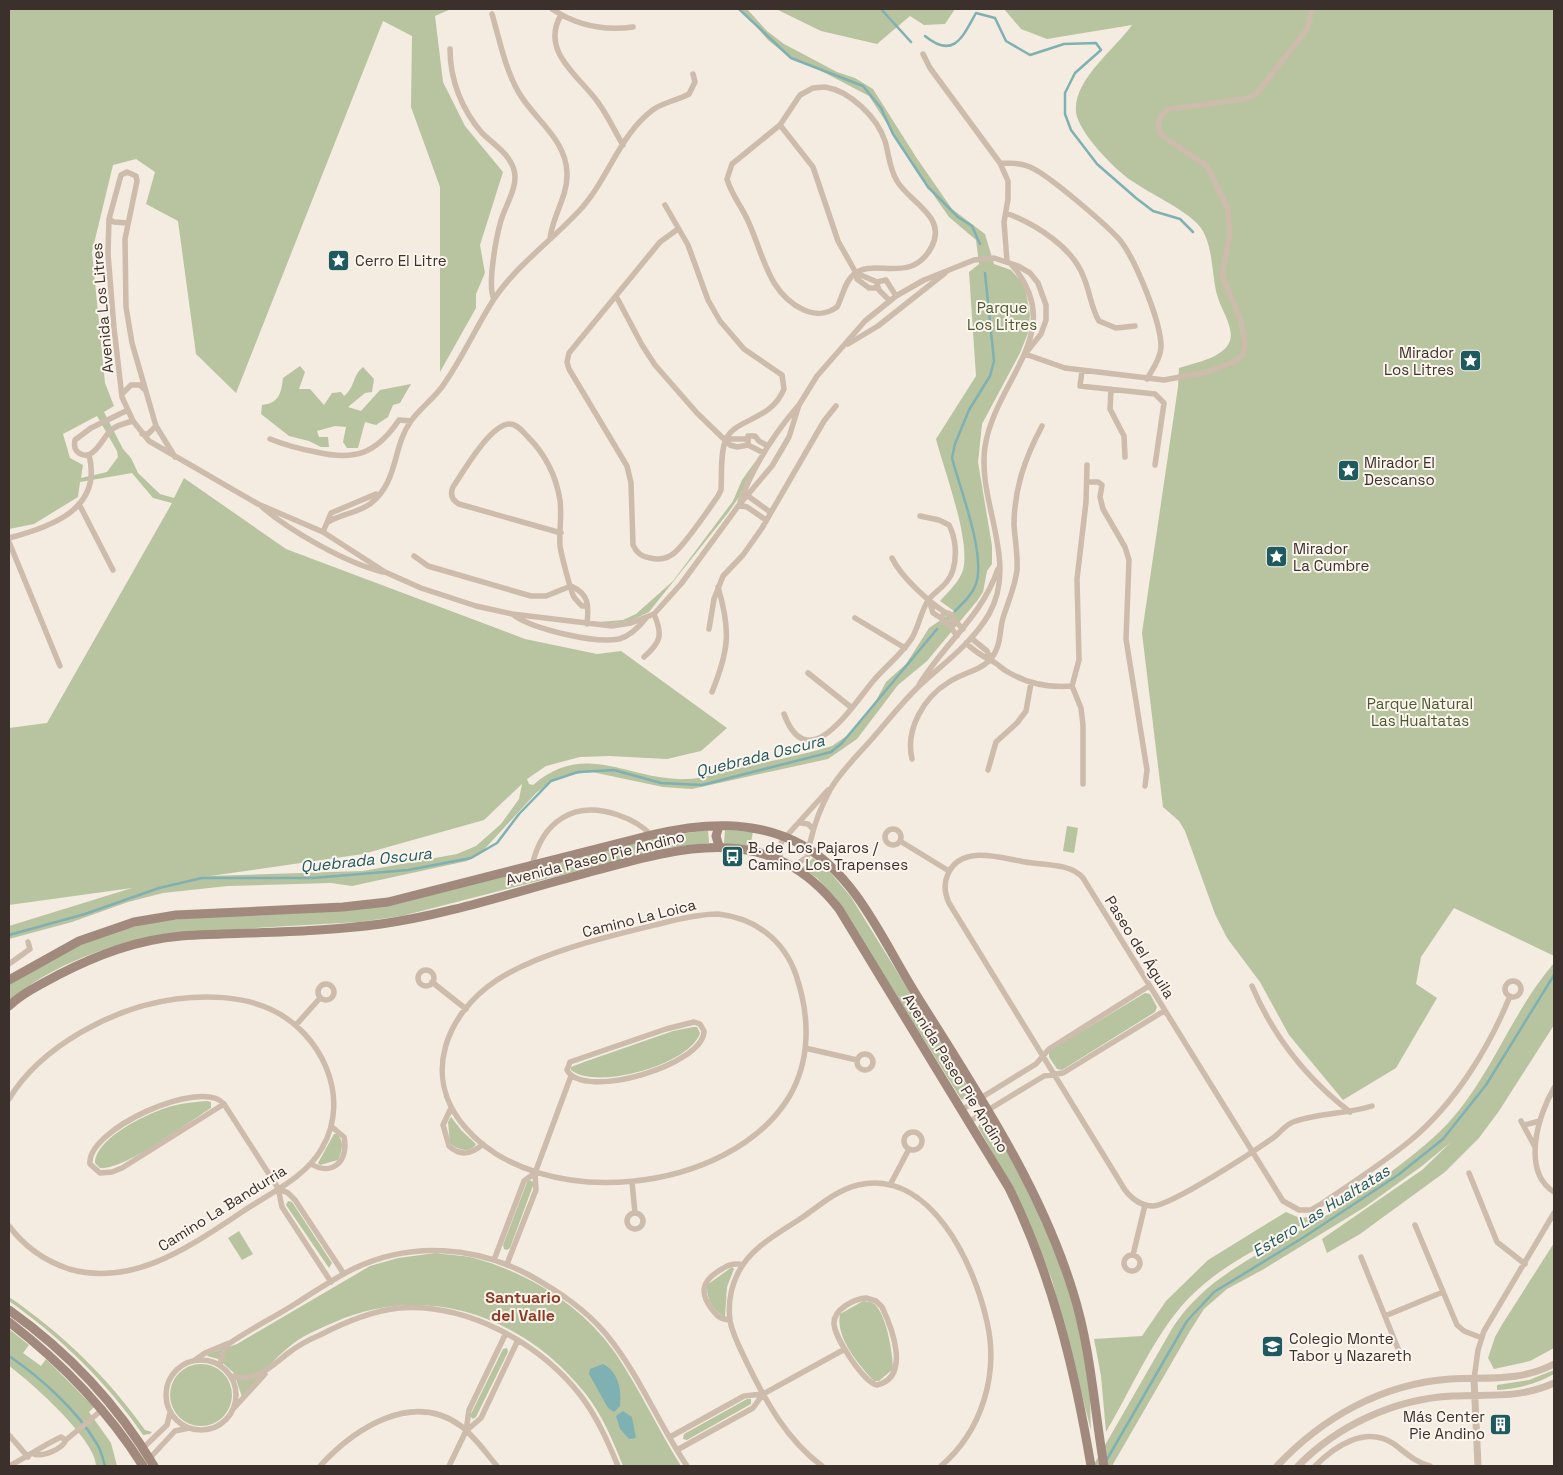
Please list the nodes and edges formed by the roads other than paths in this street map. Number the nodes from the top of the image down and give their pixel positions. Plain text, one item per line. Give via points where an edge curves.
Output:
1 (552, 9) edge
2 (1312, 9) edge
3 (492, 14) dead end
4 (561, 15) junction
5 (633, 27) dead end
6 (450, 49) dead end
7 (923, 54) dead end
8 (693, 74) dead end
9 (780, 126) junction
10 (623, 145) junction
11 (1000, 163) junction
12 (665, 205) dead end
13 (1006, 212) junction
14 (109, 219) junction
15 (127, 223) junction
16 (678, 229) junction
17 (550, 240) junction
18 (1009, 262) junction
19 (947, 272) junction
20 (856, 273) junction
21 (924, 280) junction
22 (878, 285) junction
23 (929, 288) junction
24 (616, 296) junction
25 (896, 296) junction
26 (494, 299) junction
27 (889, 300) junction
28 (865, 321) junction
29 (1135, 326) dead end
30 (872, 330) junction
31 (842, 347) junction
32 (1025, 354) junction
33 (1082, 370) junction
34 (1147, 379) junction
35 (1111, 389) junction
36 (146, 390) junction
37 (122, 394) junction
38 (799, 405) junction
39 (836, 406) dead end
40 (128, 410) junction
41 (133, 421) junction
42 (411, 421) junction
43 (156, 426) junction
44 (782, 426) junction
45 (1042, 426) dead end
46 (792, 430) junction
47 (142, 434) junction
48 (270, 439) dead end
49 (726, 439) junction
50 (747, 442) junction
51 (768, 446) junction
52 (764, 453) junction
53 (89, 455) junction
54 (175, 457) junction
55 (1125, 457) dead end
56 (1088, 465) dead end
57 (1155, 465) dead end
58 (750, 478) junction
59 (1088, 482) junction
60 (758, 484) junction
61 (748, 496) junction
62 (79, 504) junction
63 (258, 504) junction
64 (739, 505) junction
65 (770, 512) junction
66 (287, 516) junction
67 (920, 516) dead end
68 (766, 520) junction
69 (282, 522) junction
70 (324, 532) junction
71 (561, 533) junction
72 (9, 538) edge
73 (9, 542) edge
74 (355, 552) junction
75 (414, 556) dead end
76 (892, 558) dead end
77 (350, 560) junction
78 (999, 565) junction
79 (114, 570) dead end
80 (385, 572) junction
81 (571, 586) junction
82 (718, 587) junction
83 (929, 600) junction
84 (587, 606) junction
85 (979, 609) junction
86 (512, 614) junction
87 (654, 614) junction
88 (988, 615) junction
89 (556, 618) junction
90 (646, 618) junction
91 (855, 618) dead end
92 (950, 621) junction
93 (586, 624) junction
94 (623, 624) junction
95 (709, 629) dead end
96 (963, 629) junction
97 (552, 630) junction
98 (626, 635) junction
99 (957, 636) junction
100 (971, 638) junction
101 (966, 643) junction
102 (905, 648) junction
103 (943, 651) junction
104 (644, 657) dead end
105 (950, 660) junction
106 (991, 660) junction
107 (60, 666) dead end
108 (808, 673) dead end
109 (1031, 683) junction
110 (1072, 686) junction
111 (916, 689) junction
112 (712, 692) dead end
113 (852, 708) junction
114 (784, 714) dead end
115 (912, 759) dead end
116 (988, 770) dead end
117 (1083, 784) dead end
118 (1145, 786) dead end
119 (832, 788) junction
120 (800, 823) junction
121 (720, 826) junction
122 (813, 829) junction
123 (651, 835) junction
124 (785, 837) junction
125 (900, 841) dead end
126 (719, 846) junction
127 (809, 849) junction
128 (781, 860) junction
129 (532, 866) junction
130 (793, 867) junction
131 (949, 871) junction
132 (28, 942) dead end
133 (9, 964) edge
134 (9, 980) edge
135 (432, 982) dead end
136 (1150, 986) junction
137 (1252, 986) dead end
138 (1510, 996) dead end
139 (320, 998) dead end
140 (9, 1006) edge
141 (466, 1009) junction
142 (1164, 1011) junction
143 (296, 1025) junction
144 (806, 1048) junction
145 (1042, 1056) junction
146 (857, 1060) dead end
147 (1054, 1074) junction
148 (572, 1076) junction
149 (1554, 1088) edge
150 (9, 1099) edge
151 (980, 1099) junction
152 (224, 1104) junction
153 (1372, 1106) dead end
154 (451, 1108) junction
155 (963, 1109) junction
156 (987, 1111) junction
157 (1350, 1112) junction
158 (970, 1121) junction
159 (1540, 1121) junction
160 (332, 1126) junction
161 (483, 1144) junction
162 (1535, 1147) junction
163 (909, 1149) dead end
164 (1252, 1152) junction
165 (311, 1164) junction
166 (535, 1173) junction
167 (1469, 1173) dead end
168 (632, 1182) junction
169 (890, 1185) junction
170 (278, 1188) junction
171 (1554, 1192) edge
172 (1145, 1205) junction
173 (635, 1213) dead end
174 (1554, 1213) edge
175 (1416, 1225) dead end
176 (9, 1226) edge
177 (1133, 1256) dead end
178 (1361, 1257) dead end
179 (494, 1260) junction
180 (507, 1264) junction
181 (1525, 1264) junction
182 (743, 1265) junction
183 (344, 1274) junction
184 (331, 1282) junction
185 (1443, 1292) junction
186 (9, 1310) edge
187 (1386, 1316) junction
188 (730, 1320) junction
189 (9, 1322) edge
190 (506, 1333) junction
191 (1482, 1338) junction
192 (518, 1340) junction
193 (231, 1342) junction
194 (846, 1349) junction
195 (1399, 1351) dead end
196 (195, 1360) junction
197 (1554, 1364) edge
198 (220, 1366) junction
199 (268, 1370) junction
200 (230, 1376) junction
201 (1474, 1379) junction
202 (1554, 1383) edge
203 (763, 1394) junction
204 (1474, 1396) junction
205 (107, 1406) junction
206 (232, 1410) junction
207 (170, 1411) junction
208 (191, 1428) junction
209 (466, 1431) junction
210 (9, 1435) edge
211 (670, 1437) junction
212 (677, 1450) junction
213 (139, 1452) junction
214 (31, 1455) junction
215 (1090, 1462) edge
216 (147, 1464) edge
217 (9, 1466) edge
218 (320, 1466) edge
219 (449, 1466) edge
220 (497, 1466) edge
221 (618, 1466) edge
222 (687, 1466) edge
223 (822, 1466) edge
224 (942, 1466) edge
225 (1104, 1466) edge
226 (1277, 1466) edge
227 (1298, 1466) edge
228 (1315, 1466) edge
229 (1430, 1466) edge
230 (1478, 1466) edge

1 - 4 street
2 - 34 street via 1308,28 1256,94 1244,100 1170,109 1159,118 1158,130 1162,136 1207,166 1228,209 1230,234 1222,274 1241,321 1246,350 1236,361 1207,372 1183,378
3 - 17 street via 502,51 519,93 555,138 565,160 567,183
4 - 5 street via 590,26
4 - 10 street via 554,36 558,53 598,101
6 - 26 street via 454,80 466,110 482,132 507,156 515,170 514,185 496,246
7 - 11 street
8 - 10 street via 695,82 689,94 655,108
9 - 20 street via 810,162 838,241
9 - 20 street via 732,164 728,174 728,184 750,224 771,280 793,304 821,314 837,307 847,283
9 - 20 street via 793,103 804,92 824,87 842,93 860,106 879,127 898,183 931,216 935,239 930,250 916,263 896,270 868,269
10 - 17 street via 579,212
11 - 13 street via 1008,181
11 - 34 street via 1014,162 1031,168 1095,217 1128,253 1161,337 1159,359
12 - 16 street
13 - 18 street via 1004,222
13 - 29 street via 1039,229 1069,255 1084,278 1099,321 1116,328
14 - 15 street
14 - 15 street, Avenida Los Litres via 121,175 132,173 137,181
14 - 37 street, Avenida Los Litres via 108,254
15 - 36 street, Avenida Los Litres via 126,307 132,343
16 - 24 street via 660,242
16 - 49 street via 720,321 744,348 784,379 782,395 773,405 761,416 741,425
17 - 26 street
18 - 19 street, Avenida Los Litres via 982,258
18 - 32 street, Avenida Los Litres via 1028,287 1034,306 1033,327
18 - 32 street, Avenida Los Litres via 1025,269 1034,278 1046,305 1046,320 1041,334
19 - 21 street, Avenida Los Litres
19 - 23 street, Avenida Los Litres
20 - 22 street
21 - 23 street
21 - 25 street, Avenida Los Litres
22 - 25 street via 886,280
22 - 27 street
23 - 30 street, Avenida Los Litres
24 - 49 street via 655,364 697,413
24 - 49 street via 569,353 567,362 627,466 631,483 632,545 636,551 648,558 665,558 682,546 721,490
25 - 27 street, Avenida Los Litres
26 - 42 street via 443,385
27 - 28 street, Avenida Los Litres
28 - 30 street
28 - 31 street, Avenida Los Litres
30 - 31 street, Avenida Los Litres
31 - 38 street, Avenida Los Litres via 817,376
32 - 33 street via 1064,368
32 - 78 street, Avenida Los Litres via 993,418 985,448 985,476
33 - 34 street
33 - 35 street via 1080,386
35 - 55 street via 1110,410 1124,436
35 - 57 street via 1155,394 1164,403
36 - 37 street via 140,385 131,385
36 - 43 street, Avenida Los Litres
37 - 40 street, Avenida Los Litres
38 - 44 street, Avenida Los Litres
38 - 46 street, Avenida Los Litres
39 - 65 street
40 - 41 street, Avenida Los Litres
40 - 53 street via 91,428 75,440 74,447 78,452 83,456
41 - 47 street, Avenida Los Litres
41 - 53 street via 113,429
42 - 48 street via 399,420 377,446 362,454 345,457 286,446
42 - 70 street via 403,436 395,468 372,503 328,522
43 - 47 street via 148,434
43 - 54 street, Avenida Los Litres
44 - 46 street
44 - 51 street, Avenida Los Litres
45 - 106 street via 1018,485 1014,516 1016,577 998,646
46 - 60 street, Avenida Los Litres
47 - 54 street, Avenida Los Litres
49 - 50 street via 730,446 737,447
50 - 51 street via 752,435
50 - 52 street
51 - 52 street, Avenida Los Litres
52 - 58 street, Avenida Los Litres
53 - 62 street via 91,486
54 - 63 street, Avenida Los Litres
56 - 59 street
58 - 60 street
58 - 64 street, Avenida Los Litres
59 - 110 street via 1077,579 1079,660
59 - 118 street via 1102,485 1103,509 1129,560 1126,638 1147,770
60 - 61 street, Avenida Los Litres
61 - 64 street, Avenida Los Litres
61 - 65 street
62 - 72 street via 38,531
62 - 79 street
63 - 66 street, Avenida Los Litres
63 - 69 street, Avenida Los Litres
64 - 68 street
64 - 87 street, Avenida Los Litres via 704,554
65 - 68 street
66 - 69 street via 282,518
66 - 70 street, Avenida Los Litres
67 - 83 street via 946,523 955,544 956,558 951,576
68 - 82 street
69 - 77 street, Avenida Los Litres
70 - 74 street, Avenida Los Litres
71 - 71 street via 453,500 453,487 499,427 517,426 548,463 558,492
71 - 81 street via 560,546
73 - 107 street
74 - 77 street
74 - 80 street, Avenida Los Litres
75 - 81 street via 428,566 531,596 546,596
76 - 83 street
77 - 80 street, Avenida Los Litres
78 - 85 street, Avenida Los Litres
78 - 88 street, Avenida Los Litres via 998,591
80 - 86 street, Avenida Los Litres via 439,595
81 - 84 street via 574,598 582,606
81 - 84 street via 582,591 588,601
82 - 95 street
82 - 112 street via 728,634 721,670
83 - 92 street via 944,615 951,615
83 - 102 street
84 - 93 street
85 - 88 street
85 - 96 street, Avenida Los Litres
86 - 89 street, Avenida Los Litres
86 - 97 street, Avenida Los Litres via 526,623
87 - 90 street, Avenida Los Litres
87 - 104 street via 659,628 658,642
88 - 100 street, Avenida Los Litres
89 - 93 street, Avenida Los Litres
89 - 97 street via 550,624
90 - 94 street, Avenida Los Litres
90 - 98 street, Avenida Los Litres
91 - 102 street
92 - 96 street
92 - 99 street
93 - 94 street, Avenida Los Litres
94 - 98 street via 628,631
96 - 99 street, Avenida Los Litres
97 - 98 street, Avenida Los Litres via 595,639 620,639
99 - 103 street, Avenida Los Litres
100 - 101 street, Avenida Los Litres
100 - 106 street via 987,651
101 - 105 street, Avenida Los Litres
101 - 106 street via 982,658
102 - 113 street
103 - 105 street
103 - 111 street, Avenida Los Litres
105 - 111 street, Avenida Los Litres
106 - 109 street
106 - 115 street via 950,681 930,700 911,732 909,747
108 - 113 street
109 - 110 street
109 - 116 street via 1026,711 1017,724 996,742
110 - 117 street via 1084,725
111 - 119 street, Avenida Los Litres
113 - 114 street via 835,727 808,741 797,737
119 - 120 street, Avenida Los Litres
119 - 122 street, Avenida Los Litres
120 - 122 street
120 - 124 street, Avenida Los Litres
121 - 123 main road, Avenida Paseo Pie Andino via 693,827
121 - 124 main road, Avenida Paseo Pie Andino via 757,829
121 - 126 main road via 716,836
122 - 127 street, Avenida Los Litres
123 - 129 main road, Avenida Paseo Pie Andino
123 - 129 street, Avenida Paseo Pie Andino via 640,825 619,815 594,810 577,811 560,819 546,833
124 - 127 main road, Avenida Paseo Pie Andino
124 - 128 street via 780,846
125 - 131 street
126 - 128 main road, Avenida Paseo Pie Andino via 747,849
126 - 140 main road, Avenida Paseo Pie Andino via 665,852 381,924 143,941 94,957 35,987
127 - 130 street, Avenida Los Litres via 805,860
127 - 151 main road, Avenida Paseo Pie Andino via 834,870 852,892
128 - 130 main road, Avenida Paseo Pie Andino
129 - 134 main road, Avenida Paseo Pie Andino via 388,902 176,915 134,922 79,941
130 - 155 main road, Avenida Paseo Pie Andino via 819,886 839,910
131 - 136 street, Paseo del Águila via 962,859 981,855 1076,871
131 - 145 street via 945,886 949,904
132 - 133 street via 30,949
135 - 141 street
136 - 142 street, Paseo del Águila
136 - 145 street
137 - 157 street via 1272,1026 1295,1061
138 - 164 street, Paseo del Águila via 1478,1058 1435,1116 1398,1150 1318,1206 1303,1211 1286,1205
139 - 143 street
141 - 144 street, Camino La Loica via 495,981 535,961 698,915 727,915 758,926 778,943 788,957 804,1000
141 - 154 street, Camino La Loica via 449,1039 441,1062 442,1083
142 - 147 street via 1063,1073
142 - 164 street, Paseo del Águila
143 - 150 street, Camino La Bandurria via 270,1008 233,999 192,997 152,1003 117,1015 58,1046 31,1069
143 - 160 street, Camino La Bandurria via 315,1047 331,1079
144 - 146 street
144 - 168 street, Camino La Loica via 790,1095 752,1135 704,1162 674,1173
145 - 147 street
145 - 151 street via 1036,1064
147 - 156 street via 1044,1076
147 - 172 street via 1125,1190 1134,1200
148 - 148 street via 612,1081 655,1070 696,1048 703,1040 703,1029 698,1023 682,1025 570,1062 567,1067
148 - 166 street
149 - 159 street
151 - 155 street
151 - 156 main road, Avenida Paseo Pie Andino
152 - 152 street via 215,1098 192,1097 151,1110 118,1127 103,1139 91,1156 92,1167 105,1174 122,1168
152 - 170 street
153 - 157 street
154 - 161 street, Camino La Loica
154 - 161 street via 443,1125 449,1146 467,1154
155 - 158 main road, Avenida Paseo Pie Andino
156 - 158 street
156 - 225 main road, Avenida Paseo Pie Andino via 1033,1190 1064,1264 1088,1350
157 - 164 street via 1295,1121
158 - 215 main road, Avenida Paseo Pie Andino via 1009,1188 1042,1264 1064,1336
159 - 162 street
159 - 162 street via 1522,1123
160 - 165 street, Camino La Bandurria
160 - 165 street via 344,1137 346,1152 343,1159 326,1168
161 - 166 street, Camino La Loica
162 - 171 street via 1541,1179
163 - 169 street
164 - 172 street via 1167,1203
165 - 170 street, Camino La Bandurria
166 - 168 street, Camino La Loica via 582,1182
166 - 179 street via 523,1184
166 - 180 street via 536,1190
167 - 181 street via 1497,1242
168 - 173 street
169 - 182 street via 860,1184 837,1193 764,1243
169 - 224 street via 924,1203 948,1229 975,1278 990,1336 991,1369 979,1415 965,1441
170 - 176 street, Camino La Bandurria via 210,1233 168,1256 124,1272 93,1273 57,1264 32,1250
170 - 183 street via 295,1200
170 - 184 street via 282,1207
172 - 177 street
174 - 181 street
175 - 185 street
178 - 187 street
179 - 180 street
179 - 183 street via 462,1252 417,1251 380,1258
180 - 211 street via 561,1294 600,1328 628,1364
181 - 191 street
182 - 188 street via 732,1288
182 - 188 street via 726,1267 708,1279 703,1288 705,1298 718,1316
183 - 184 street
184 - 193 street
185 - 187 street
185 - 191 street via 1459,1327
186 - 205 main road via 57,1348
187 - 195 street
188 - 203 street via 735,1338
189 - 205 main road
190 - 192 street
190 - 199 street via 447,1313 388,1310 352,1320 314,1338 295,1348
190 - 209 street via 469,1410
191 - 201 street
192 - 209 street via 481,1418
192 - 221 street via 548,1362 581,1396
193 - 196 street
193 - 198 street via 222,1353
194 - 194 street via 872,1384 880,1384 894,1374 897,1359 892,1337 884,1310 876,1300 859,1299 836,1316 835,1327
194 - 203 street
196 - 198 street via 211,1361
196 - 207 street via 179,1368 171,1377 166,1393
197 - 201 street via 1523,1376
198 - 200 street
199 - 200 street via 254,1378
199 - 206 street
200 - 206 street via 236,1396
201 - 204 street
201 - 226 street via 1421,1383 1367,1399 1312,1433
202 - 204 street via 1512,1396
203 - 211 street via 744,1396
203 - 212 street via 753,1408
203 - 223 street via 790,1435
204 - 227 street via 1421,1400 1378,1413 1339,1433
204 - 230 street
205 - 213 main road
205 - 214 street via 66,1440 61,1437
206 - 208 street via 222,1423 212,1428
207 - 208 street via 177,1420
207 - 213 street via 167,1425
208 - 216 street via 176,1431
209 - 218 street via 454,1422 431,1413 398,1414 366,1428
209 - 219 street
209 - 220 street
210 - 214 street
211 - 212 street
212 - 222 street
213 - 216 main road
214 - 217 street
228 - 229 street via 1342,1445 1366,1436 1388,1441

